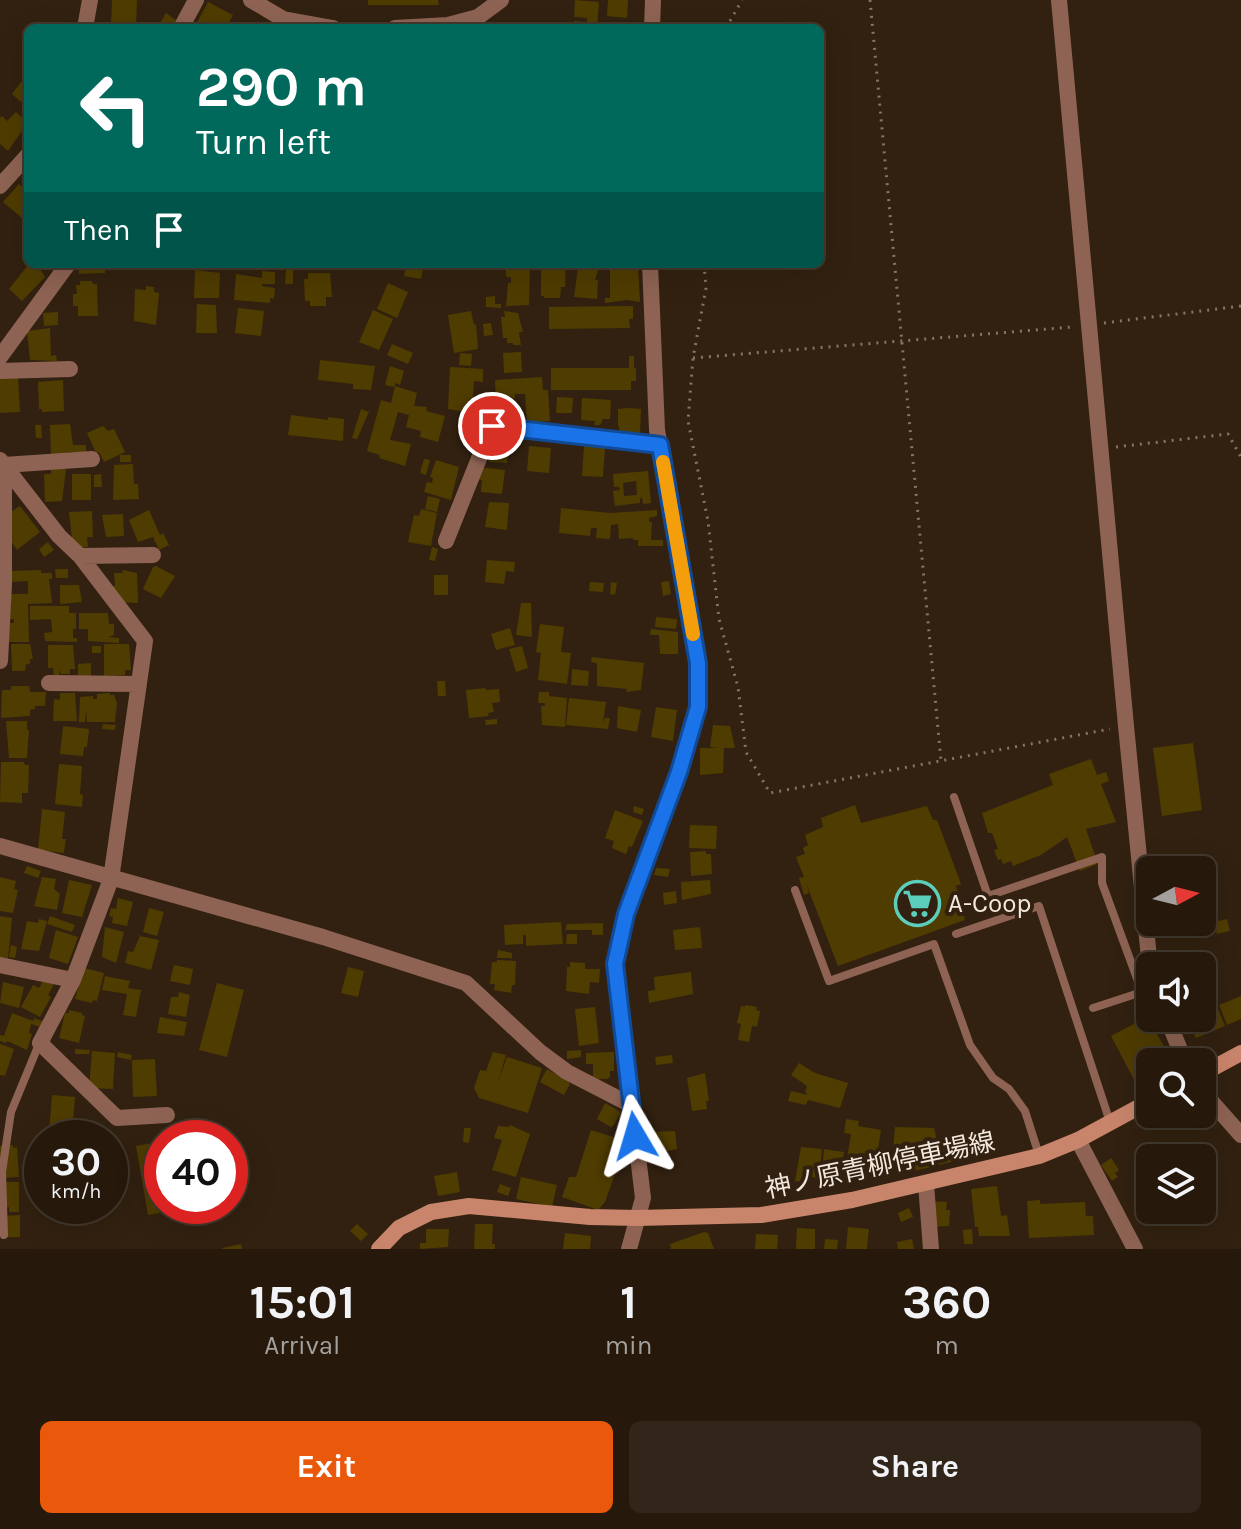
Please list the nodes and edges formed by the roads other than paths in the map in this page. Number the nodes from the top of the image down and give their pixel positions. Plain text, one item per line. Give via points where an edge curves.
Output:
1 (90, 0) edge
2 (196, 0) edge
3 (251, 0) edge
4 (501, 0) edge
5 (653, 0) edge
6 (1059, 0) edge
7 (86, 24) edge
8 (183, 24) edge
9 (311, 24) edge
10 (452, 24) edge
11 (652, 24) edge
12 (24, 159) edge
13 (0, 186) edge
14 (65, 268) edge
15 (650, 268) edge
16 (0, 357) edge
17 (70, 369) dead end
18 (0, 371) edge
19 (660, 445) junction
20 (92, 459) dead end
21 (2, 463) edge
22 (2, 504) edge
23 (446, 541) dead end
24 (153, 555) dead end
25 (80, 556) junction
26 (2, 577) edge
27 (1, 642) edge
28 (0, 661) edge
29 (49, 683) dead end
30 (139, 684) junction
31 (954, 797) dead end
32 (0, 846) edge
33 (111, 879) junction
34 (795, 890) dead end
35 (956, 934) dead end
36 (1143, 952) edge
37 (1136, 954) edge
38 (0, 965) edge
39 (73, 980) junction
40 (1136, 994) edge
41 (1093, 1008) dead end
42 (40, 1043) junction
43 (1241, 1053) edge
44 (1216, 1066) edge
45 (631, 1105) junction
46 (1216, 1107) edge
47 (1136, 1108) edge
48 (167, 1115) dead end
49 (1110, 1122) junction
50 (1241, 1135) edge
51 (1078, 1140) junction
52 (1039, 1156) junction
53 (926, 1184) junction
54 (637, 1218) junction
55 (4, 1235) dead end
56 (379, 1249) edge
57 (629, 1249) edge
58 (931, 1249) edge
59 (1135, 1249) edge

1 - 7 street
2 - 8 street
3 - 9 street via 283,19
4 - 10 street via 478,17
5 - 11 street
6 - 36 street
12 - 13 street
14 - 16 street
15 - 19 street
17 - 18 street
19 - 23 street via 492,426
19 - 45 street via 698,663 698,707 626,914 615,964
20 - 21 street
21 - 22 street
21 - 25 street
22 - 26 street
24 - 25 street
25 - 30 street via 145,641
26 - 27 street
27 - 28 street
29 - 30 street
30 - 33 street
31 - 37 lane via 988,896 1102,857 1102,883
32 - 33 street
33 - 39 street
33 - 45 street via 466,983 567,1072
34 - 52 lane via 829,981 934,944 970,1045 1025,1111
35 - 49 lane via 1039,906
38 - 39 street
39 - 42 street
40 - 41 lane
42 - 48 street via 117,1118
42 - 55 lane via 11,1112 2,1172
43 - 44 main road
45 - 54 street via 643,1198
46 - 50 street
47 - 49 main road, 神ノ原青柳停車場線
49 - 51 main road, 神ノ原青柳停車場線
51 - 52 main road, 神ノ原青柳停車場線
51 - 59 street
52 - 53 main road, 神ノ原青柳停車場線
53 - 54 main road, 神ノ原青柳停車場線 via 761,1215
53 - 58 street
54 - 56 main road, 神ノ原青柳停車場線 via 469,1206 431,1212 399,1228
54 - 57 street

